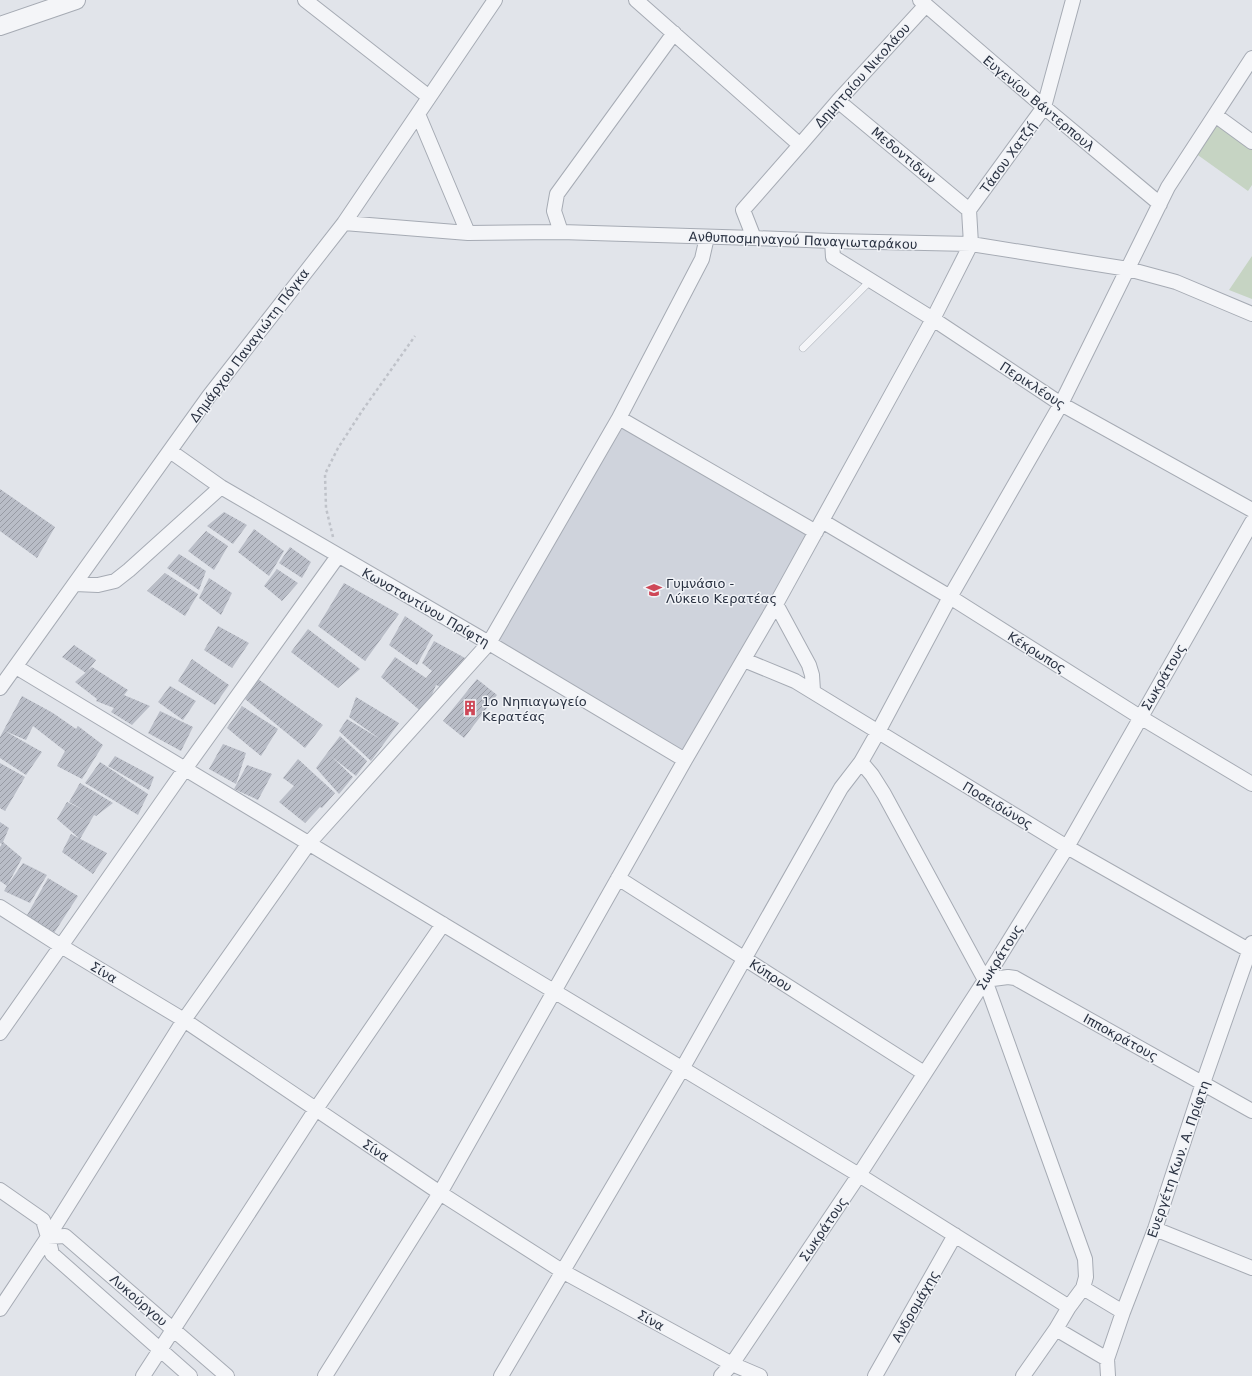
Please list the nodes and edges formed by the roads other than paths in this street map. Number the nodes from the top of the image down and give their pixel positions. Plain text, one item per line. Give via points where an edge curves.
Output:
1 (76, 0) edge
2 (305, 0) edge
3 (495, 0) edge
4 (636, 0) edge
5 (1073, 0) edge
6 (923, 2) edge
7 (0, 26) edge
8 (674, 33) junction
9 (1252, 58) edge
10 (429, 97) junction
11 (838, 101) junction
12 (1044, 107) junction
13 (418, 114) junction
14 (1215, 115) junction
15 (1252, 142) edge
16 (800, 145) junction
17 (1160, 204) junction
18 (969, 210) junction
19 (344, 222) junction
20 (561, 232) junction
21 (468, 233) junction
22 (707, 237) junction
23 (754, 238) junction
24 (832, 242) junction
25 (971, 244) junction
26 (1128, 269) junction
27 (871, 280) junction
28 (1252, 314) edge
29 (933, 319) junction
30 (803, 348) dead end
31 (1061, 404) junction
32 (619, 418) junction
33 (170, 451) junction
34 (221, 487) junction
35 (1252, 510) edge
36 (1252, 522) edge
37 (819, 526) junction
38 (338, 556) junction
39 (75, 584) junction
40 (950, 597) junction
41 (776, 604) junction
42 (489, 643) junction
43 (744, 660) junction
44 (16, 667) junction
45 (0, 688) edge
46 (813, 691) junction
47 (1140, 717) junction
48 (878, 732) junction
49 (685, 760) junction
50 (861, 762) junction
51 (185, 769) junction
52 (1252, 784) edge
53 (309, 843) junction
54 (1068, 847) junction
55 (618, 878) junction
56 (0, 907) edge
57 (443, 924) junction
58 (61, 946) junction
59 (1251, 948) edge
60 (745, 958) junction
61 (985, 980) junction
62 (554, 991) junction
63 (184, 1020) junction
64 (0, 1033) edge
65 (682, 1069) junction
66 (924, 1073) junction
67 (1203, 1083) junction
68 (316, 1109) junction
69 (1252, 1111) edge
70 (859, 1176) junction
71 (0, 1190) edge
72 (440, 1193) junction
73 (1155, 1229) junction
74 (955, 1235) junction
75 (48, 1237) junction
76 (1252, 1268) edge
77 (562, 1271) junction
78 (1083, 1288) junction
79 (1069, 1307) junction
80 (0, 1309) edge
81 (1123, 1312) junction
82 (1056, 1329) junction
83 (173, 1330) junction
84 (160, 1349) junction
85 (1107, 1359) junction
86 (732, 1364) junction
87 (143, 1376) edge
88 (190, 1376) edge
89 (226, 1376) edge
90 (325, 1376) edge
91 (501, 1376) edge
92 (721, 1376) edge
93 (760, 1376) edge
94 (875, 1376) edge
95 (1023, 1376) edge
96 (1109, 1376) edge

1 - 7 street
2 - 10 street
3 - 10 street, Δημάρχου Παναγιώτη Πόγκα
4 - 8 street
5 - 12 street, Τάσου Χατζή
6 - 11 street, Δημητρίου Νικολάου
6 - 12 street, Ευγενίου Βάντερπουλ
8 - 16 street
8 - 20 street via 557,194 554,211
9 - 14 street
10 - 13 street, Δημάρχου Παναγιώτη Πόγκα
11 - 16 street, Δημητρίου Νικολάου
11 - 18 street, Μεδοντιδων
12 - 17 street, Ευγενίου Βάντερπουλ
12 - 18 street, Τάσου Χατζή
13 - 19 street, Δημάρχου Παναγιώτη Πόγκα
13 - 21 street
14 - 15 street
14 - 17 street via 1168,187
16 - 23 street, Δημητρίου Νικολάου via 743,210
17 - 26 street
18 - 25 street
19 - 21 street, Ανθυποσμηναγού Παναγιωταράκου
19 - 33 street, Δημάρχου Παναγιώτη Πόγκα via 209,396
20 - 21 street, Ανθυποσμηναγού Παναγιωταράκου
20 - 22 street, Ανθυποσμηναγού Παναγιωταράκου
22 - 23 street, Ανθυποσμηναγού Παναγιωταράκου
22 - 32 street via 702,259
23 - 24 street, Ανθυποσμηναγού Παναγιωταράκου
24 - 25 street, Ανθυποσμηναγού Παναγιωταράκου
24 - 27 street, Περικλέους via 833,257
25 - 26 street, Ανθυποσμηναγού Παναγιωταράκου
25 - 29 street
26 - 28 street, Ανθυποσμηναγού Παναγιωταράκου via 1176,282
26 - 31 street
27 - 29 street, Περικλέους
27 - 30 lane
29 - 31 street, Περικλέους
29 - 37 street
31 - 35 street, Περικλέους
31 - 40 street
32 - 37 street, Κέκρωπος
32 - 42 street
33 - 34 street, Κωνσταντίνου Πρίφτη
33 - 39 street, Δημάρχου Παναγιώτη Πόγκα
34 - 38 street, Κωνσταντίνου Πρίφτη
34 - 39 street via 115,581 98,585
36 - 47 street, Σωκράτους
37 - 40 street, Κέκρωπος
37 - 41 street
38 - 42 street, Κωνσταντίνου Πρίφτη
38 - 51 street
39 - 44 street, Δημάρχου Παναγιώτη Πόγκα
40 - 47 street, Κέκρωπος
40 - 48 street
41 - 43 street
41 - 46 street via 809,665
42 - 49 street, Κωνσταντίνου Πρίφτη
42 - 53 street
43 - 46 street, Ποσειδώνος
43 - 49 street
44 - 45 street, Δημάρχου Παναγιώτη Πόγκα
44 - 51 street
46 - 48 street, Ποσειδώνος
47 - 52 street, Κέκρωπος
47 - 54 street, Σωκράτους
48 - 50 street
48 - 54 street, Ποσειδώνος
49 - 55 street
50 - 60 street via 841,788
50 - 61 street via 884,794
51 - 53 street
51 - 58 street
53 - 57 street
53 - 63 street
54 - 59 street, Ποσειδώνος
54 - 61 street, Σωκράτους
55 - 60 street, Κύπρου
55 - 62 street
56 - 58 street, Σίνα
57 - 62 street
57 - 68 street
58 - 63 street, Σίνα
58 - 64 street
59 - 67 street, Ευεργέτη Κων. Α. Πρίφτη
60 - 65 street
60 - 66 street, Κύπρου
61 - 66 street, Σωκράτους
61 - 67 street, Ιπποκράτους via 1015,978
61 - 78 street via 1085,1259 1086,1277
62 - 65 street
62 - 72 street
63 - 68 street, Σίνα
63 - 75 street
65 - 70 street
65 - 77 street
66 - 70 street, Σωκράτους
67 - 69 street, Ιπποκράτους
67 - 73 street, Ευεργέτη Κων. Α. Πρίφτη
68 - 72 street, Σίνα
68 - 83 street
70 - 74 street
70 - 86 street, Σωκράτους
71 - 75 street, Λυκούργου via 43,1220
72 - 77 street, Σίνα
72 - 90 street
73 - 76 street
73 - 81 street, Ευεργέτη Κων. Α. Πρίφτη
74 - 79 street
74 - 94 street, Ανδρομάχης
75 - 80 street
75 - 83 street, Λυκούργου via 65,1236
75 - 84 street, Λυκούργου via 52,1254
77 - 86 street, Σίνα
77 - 91 street
78 - 79 street
78 - 81 street
79 - 82 street
81 - 85 street, Ευεργέτη Κων. Α. Πρίφτη
82 - 85 street
82 - 95 street
83 - 84 street
83 - 89 street, Λυκούργου
84 - 87 street
84 - 88 street, Λυκούργου
85 - 96 street, Ευεργέτη Κων. Α. Πρίφτη
86 - 92 street, Σωκράτους
86 - 93 street, Σίνα

